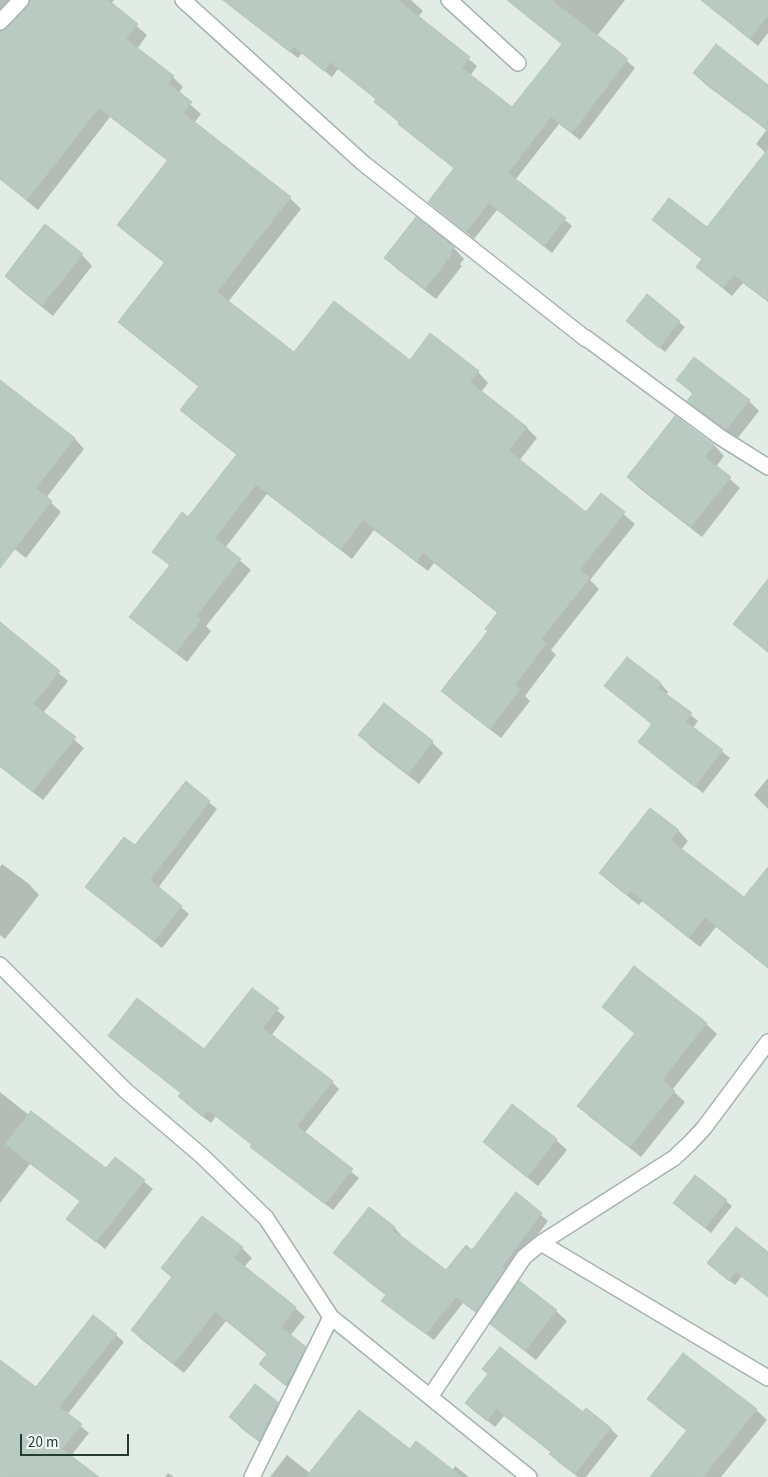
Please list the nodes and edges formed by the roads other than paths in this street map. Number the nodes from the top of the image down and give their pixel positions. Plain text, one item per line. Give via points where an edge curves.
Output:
1 (21, 0) edge
2 (184, 0) edge
3 (449, 0) edge
4 (0, 22) edge
5 (518, 63) dead end
6 (768, 467) edge
7 (0, 965) edge
8 (768, 1042) edge
9 (540, 1243) junction
10 (331, 1317) junction
11 (768, 1378) edge
12 (430, 1397) junction
13 (252, 1477) edge
14 (529, 1477) edge

1 - 4 street
2 - 6 street via 363,163 586,339 720,437
3 - 5 street
7 - 10 street via 126,1091 202,1156 266,1218
8 - 9 street via 704,1128 674,1158
9 - 11 street
9 - 12 street via 517,1266
10 - 12 street
10 - 13 street
12 - 14 street

